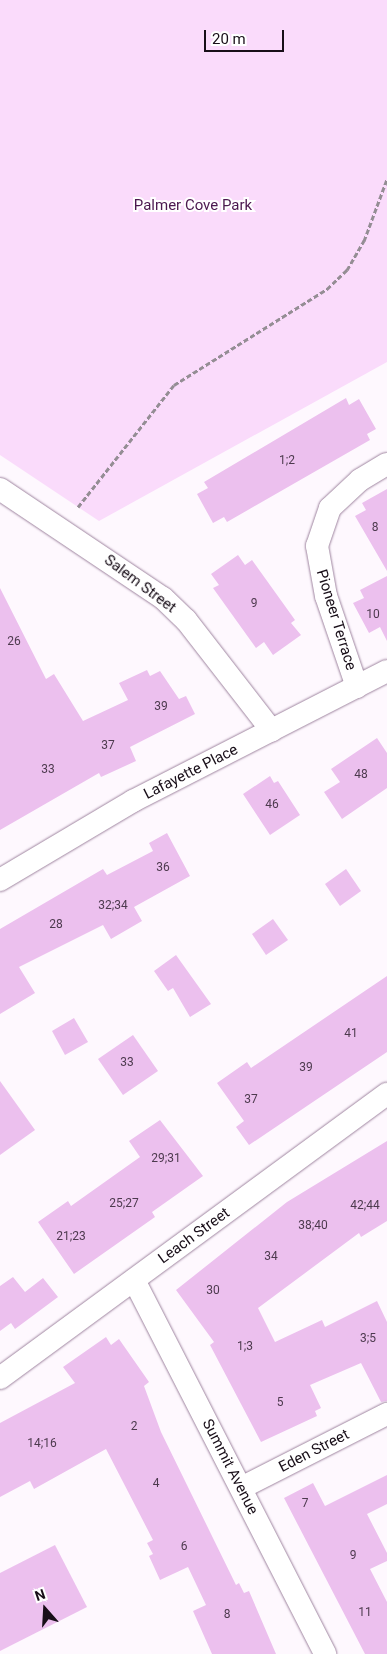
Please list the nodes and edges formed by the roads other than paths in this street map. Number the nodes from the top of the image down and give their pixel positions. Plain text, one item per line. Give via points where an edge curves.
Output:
1 (387, 464) edge
2 (0, 489) edge
3 (387, 671) edge
4 (357, 687) junction
5 (272, 731) junction
6 (0, 880) edge
7 (387, 1094) edge
8 (134, 1280) junction
9 (0, 1378) edge
10 (387, 1414) edge
11 (241, 1488) junction
12 (325, 1654) edge

1 - 4 street, Pioneer Terrace via 360,480 330,508 317,546 326,596
2 - 5 street, Salem Street via 163,598 186,620
3 - 4 street, Lafayette Place
4 - 5 street, Lafayette Place
5 - 6 street, Lafayette Place via 133,801
7 - 8 street, Leach Street
8 - 9 street, Leach Street
8 - 11 street, Summit Avenue
10 - 11 street, Eden Street
11 - 12 street, Summit Avenue

